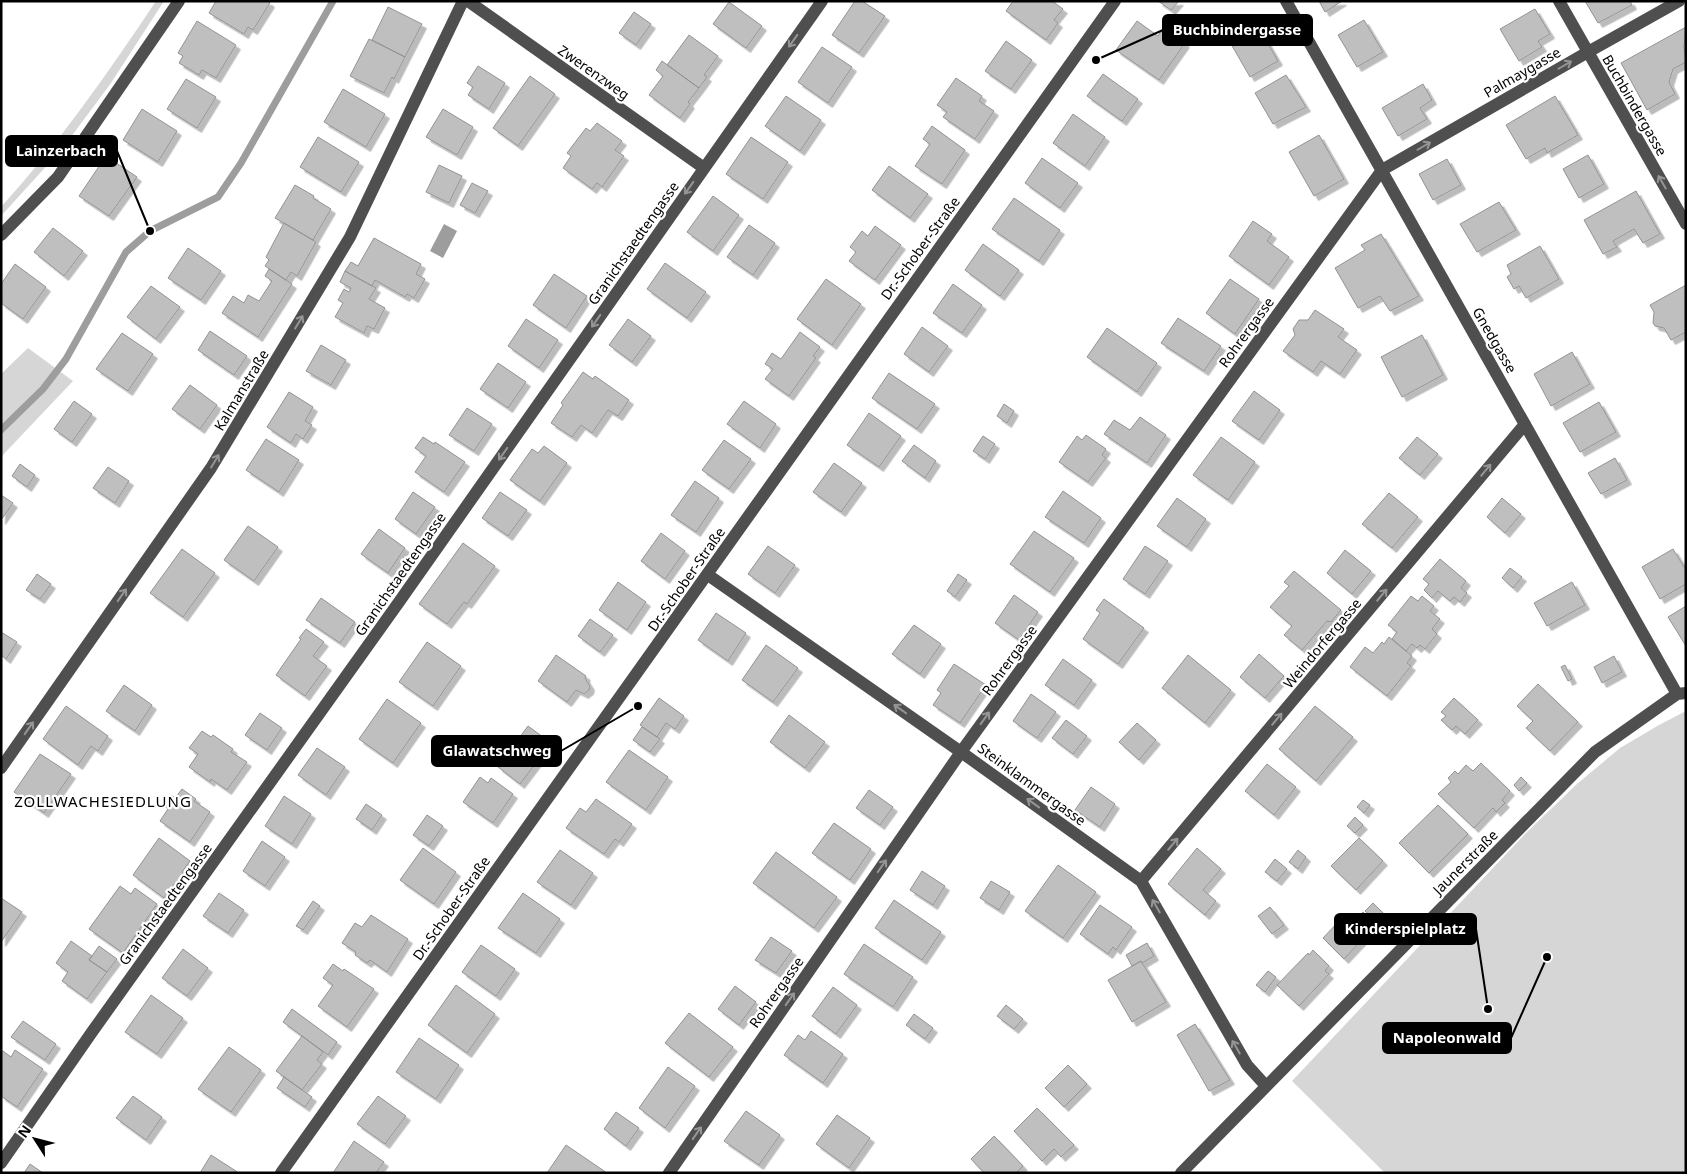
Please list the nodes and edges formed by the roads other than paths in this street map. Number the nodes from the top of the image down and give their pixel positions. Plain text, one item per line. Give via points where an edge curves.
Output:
1 (179, 1) edge
2 (463, 1) edge
3 (468, 1) edge
4 (822, 1) edge
5 (1115, 1) edge
6 (1286, 1) edge
7 (1559, 1) edge
8 (1679, 1) edge
9 (1588, 52) junction
10 (704, 168) junction
11 (1382, 170) junction
12 (1686, 224) edge
13 (1, 235) edge
14 (1525, 424) junction
15 (708, 574) junction
16 (1682, 693) edge
17 (961, 752) junction
18 (1, 768) edge
19 (1141, 881) junction
20 (1266, 1086) junction
21 (1, 1163) edge
22 (281, 1173) edge
23 (669, 1173) edge
24 (1181, 1173) edge

1 - 13 street via 58,176
18 -> 2 street, Kalmanstraße via 211,468 236,427 350,237
3 - 10 street, Zwerenzweg
4 -> 10 street, Granichstaedtengasse
5 - 15 street, Dr.-Schober-Straße
6 - 11 street, Gnedgasse
7 - 9 street, Buchbindergasse
8 - 9 street, Palmaygasse
11 -> 9 street, Palmaygasse
12 -> 9 street, Buchbindergasse
10 -> 21 street, Granichstaedtengasse
11 - 14 street, Gnedgasse
17 -> 11 street, Rohrergasse
14 - 16 street, Gnedgasse
19 -> 14 street, Weindorfergasse
17 -> 15 street, Steinklammergasse
15 - 22 street, Dr.-Schober-Straße
16 - 20 street, Jaunerstraße via 1595,752
19 -> 17 street, Steinklammergasse
23 -> 17 street, Rohrergasse
20 -> 19 street, Steinklammergasse via 1247,1065
20 - 24 street, Jaunerstraße

